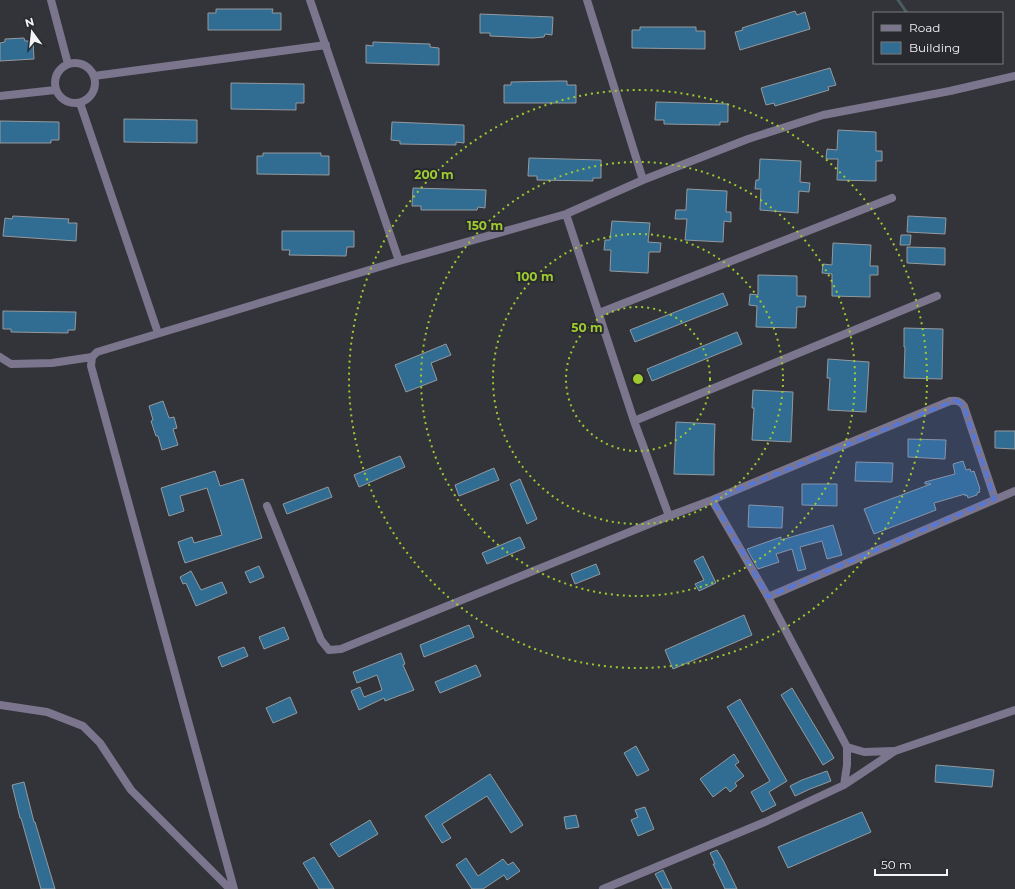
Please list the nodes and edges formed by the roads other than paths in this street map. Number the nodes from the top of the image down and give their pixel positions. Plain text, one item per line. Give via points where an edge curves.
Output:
1 (51, 0) edge
2 (310, 0) edge
3 (587, 0) edge
4 (326, 45) junction
5 (68, 64) junction
6 (94, 76) junction
7 (1015, 76) edge
8 (55, 90) junction
9 (0, 96) edge
10 (80, 103) junction
11 (643, 180) junction
12 (892, 198) dead end
13 (566, 214) junction
14 (399, 261) junction
15 (937, 296) dead end
16 (599, 313) junction
17 (158, 333) junction
18 (0, 357) edge
19 (92, 358) junction
20 (634, 421) junction
21 (1015, 491) edge
22 (995, 499) junction
23 (712, 500) junction
24 (267, 506) dead end
25 (669, 516) junction
26 (768, 597) junction
27 (0, 705) edge
28 (1015, 710) edge
29 (847, 747) junction
30 (895, 751) junction
31 (844, 785) junction
32 (230, 889) edge
33 (234, 889) edge
34 (603, 889) edge

1 - 5 street
2 - 4 street
3 - 11 street
4 - 6 street
4 - 14 street
5 - 6 street via 83,64
5 - 8 street via 59,70 55,79
6 - 10 street via 93,92 88,99
7 - 11 street via 950,92 823,115 748,139
8 - 9 street
8 - 10 street via 65,101
10 - 17 street
11 - 13 street
12 - 16 street
13 - 14 street
13 - 16 street
14 - 17 street
15 - 20 street
16 - 20 street
17 - 19 street via 97,352
18 - 19 street via 11,364 52,363
19 - 33 street via 91,366
20 - 25 street
21 - 22 street
22 - 23 street via 964,406 956,400
22 - 26 street
23 - 25 street
23 - 26 street
24 - 25 street via 321,640 329,650 341,649
26 - 29 street
27 - 32 street via 47,712 83,726 100,743 131,790
28 - 30 street
29 - 30 street via 864,752
29 - 31 street
30 - 31 street
31 - 34 street via 765,822

